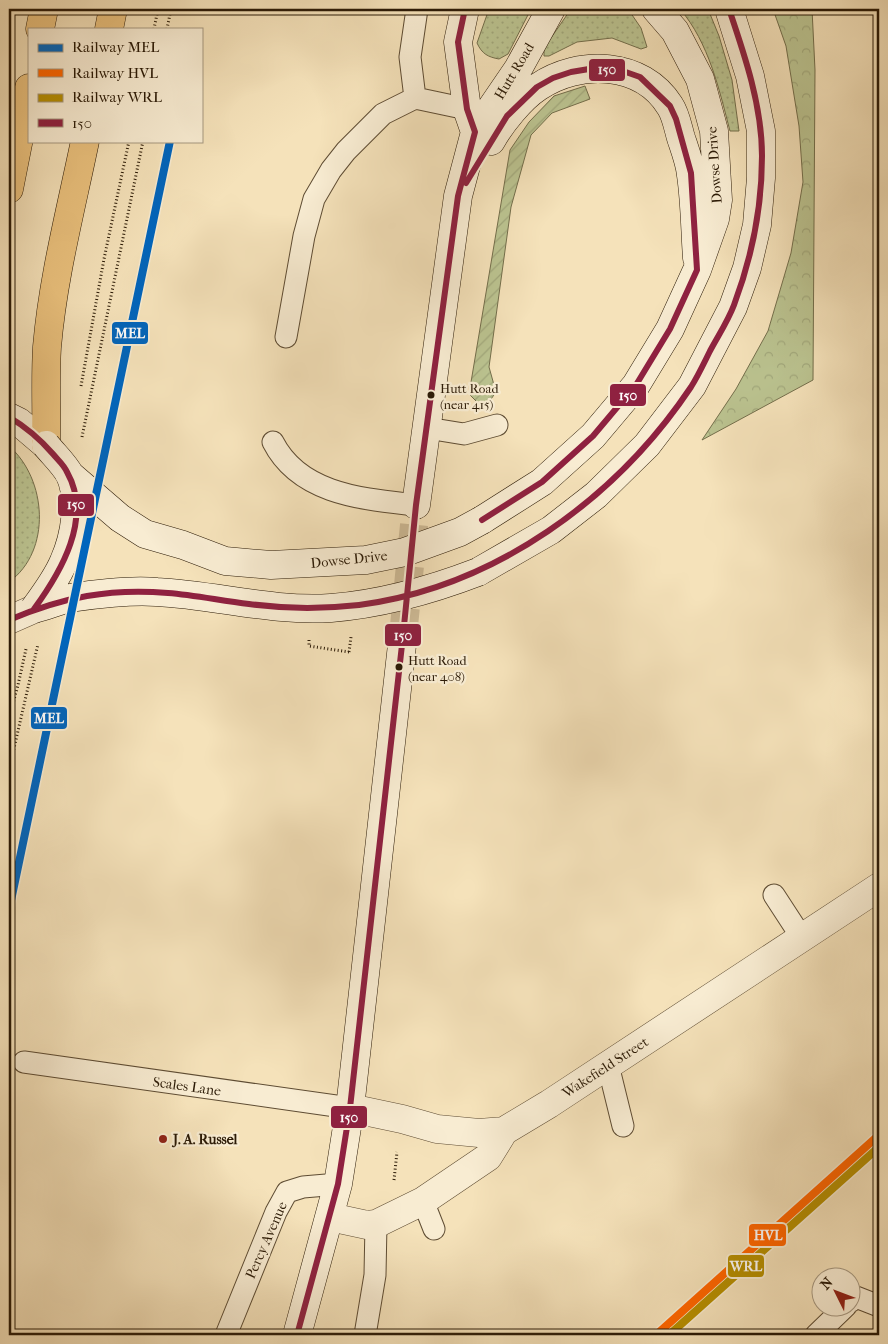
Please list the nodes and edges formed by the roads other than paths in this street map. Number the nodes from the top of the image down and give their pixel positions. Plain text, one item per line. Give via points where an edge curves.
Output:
1 (44, 9) edge
2 (114, 9) edge
3 (417, 9) edge
4 (465, 9) edge
5 (551, 9) edge
6 (656, 9) edge
7 (729, 9) edge
8 (40, 28) edge
9 (109, 28) edge
10 (28, 93) edge
11 (415, 98) junction
12 (471, 121) junction
13 (85, 142) edge
14 (9, 189) edge
15 (458, 196) junction
16 (697, 270) junction
17 (286, 337) dead end
18 (9, 416) edge
19 (497, 425) dead end
20 (427, 428) junction
21 (273, 442) dead end
22 (46, 445) junction
23 (69, 474) junction
24 (416, 505) joint
25 (34, 609) junction
26 (9, 620) edge
27 (403, 636) tunnel mouth
28 (879, 887) edge
29 (774, 895) dead end
30 (802, 938) junction
31 (24, 1062) dead end
32 (608, 1066) junction
33 (350, 1108) junction
34 (623, 1126) dead end
35 (504, 1131) junction
36 (338, 1184) junction
37 (423, 1201) junction
38 (330, 1217) junction
39 (376, 1224) junction
40 (434, 1229) dead end
41 (860, 1299) edge
42 (879, 1306) edge
43 (836, 1316) edge
44 (226, 1335) edge
45 (298, 1335) edge
46 (366, 1335) edge
47 (816, 1335) edge

1 - 8 highway
2 - 9 highway
3 - 11 lane via 410,57
4 - 12 main road, Hutt Road via 458,42
5 - 12 main road, Hutt Road via 518,69
6 - 16 main road, Dowse Drive via 675,31 700,79 714,131 718,200 715,219
7 - 25 main road, bridge via 750,76 761,131 757,225 746,268 733,307 692,386 647,445 596,495 551,530 478,572 436,588 388,600 330,608 266,606 156,592 70,598
10 - 14 highway
11 - 12 lane
11 - 17 lane via 383,114 352,145 331,170 314,199
12 - 15 main road, Hutt Road
13 - 22 highway via 52,308 47,356
15 - 16 main road via 507,116 537,87 571,72 620,70 640,77 670,106 676,119 691,173
15 - 20 main road, Hutt Road
16 - 23 main road, Dowse Drive, bridge via 670,329 636,386 593,436 542,482 482,520 460,532 405,552 366,560 271,566 225,561 145,534 120,518
18 - 22 main road
19 - 20 lane via 464,434
20 - 24 main road, Hutt Road
21 - 24 lane via 292,468 329,489 368,499
22 - 23 main road, bridge
23 - 25 main road, bridge via 76,493 72,534 65,560
25 - 26 main road
27 - 33 main road
28 - 30 main road, Wakefield Street
29 - 30 lane
30 - 32 main road, Wakefield Street
31 - 33 lane, Scales Lane
32 - 34 lane
32 - 35 main road, Wakefield Street
33 - 35 main road via 437,1129 479,1133
33 - 36 main road
35 - 37 main road, Wakefield Street via 488,1157
36 - 38 main road
36 - 44 lane, Percy Avenue via 287,1192
37 - 39 main road, Wakefield Street
37 - 40 lane
38 - 39 main road
38 - 45 main road
39 - 46 lane via 375,1274
41 - 42 lane
43 - 47 lane

